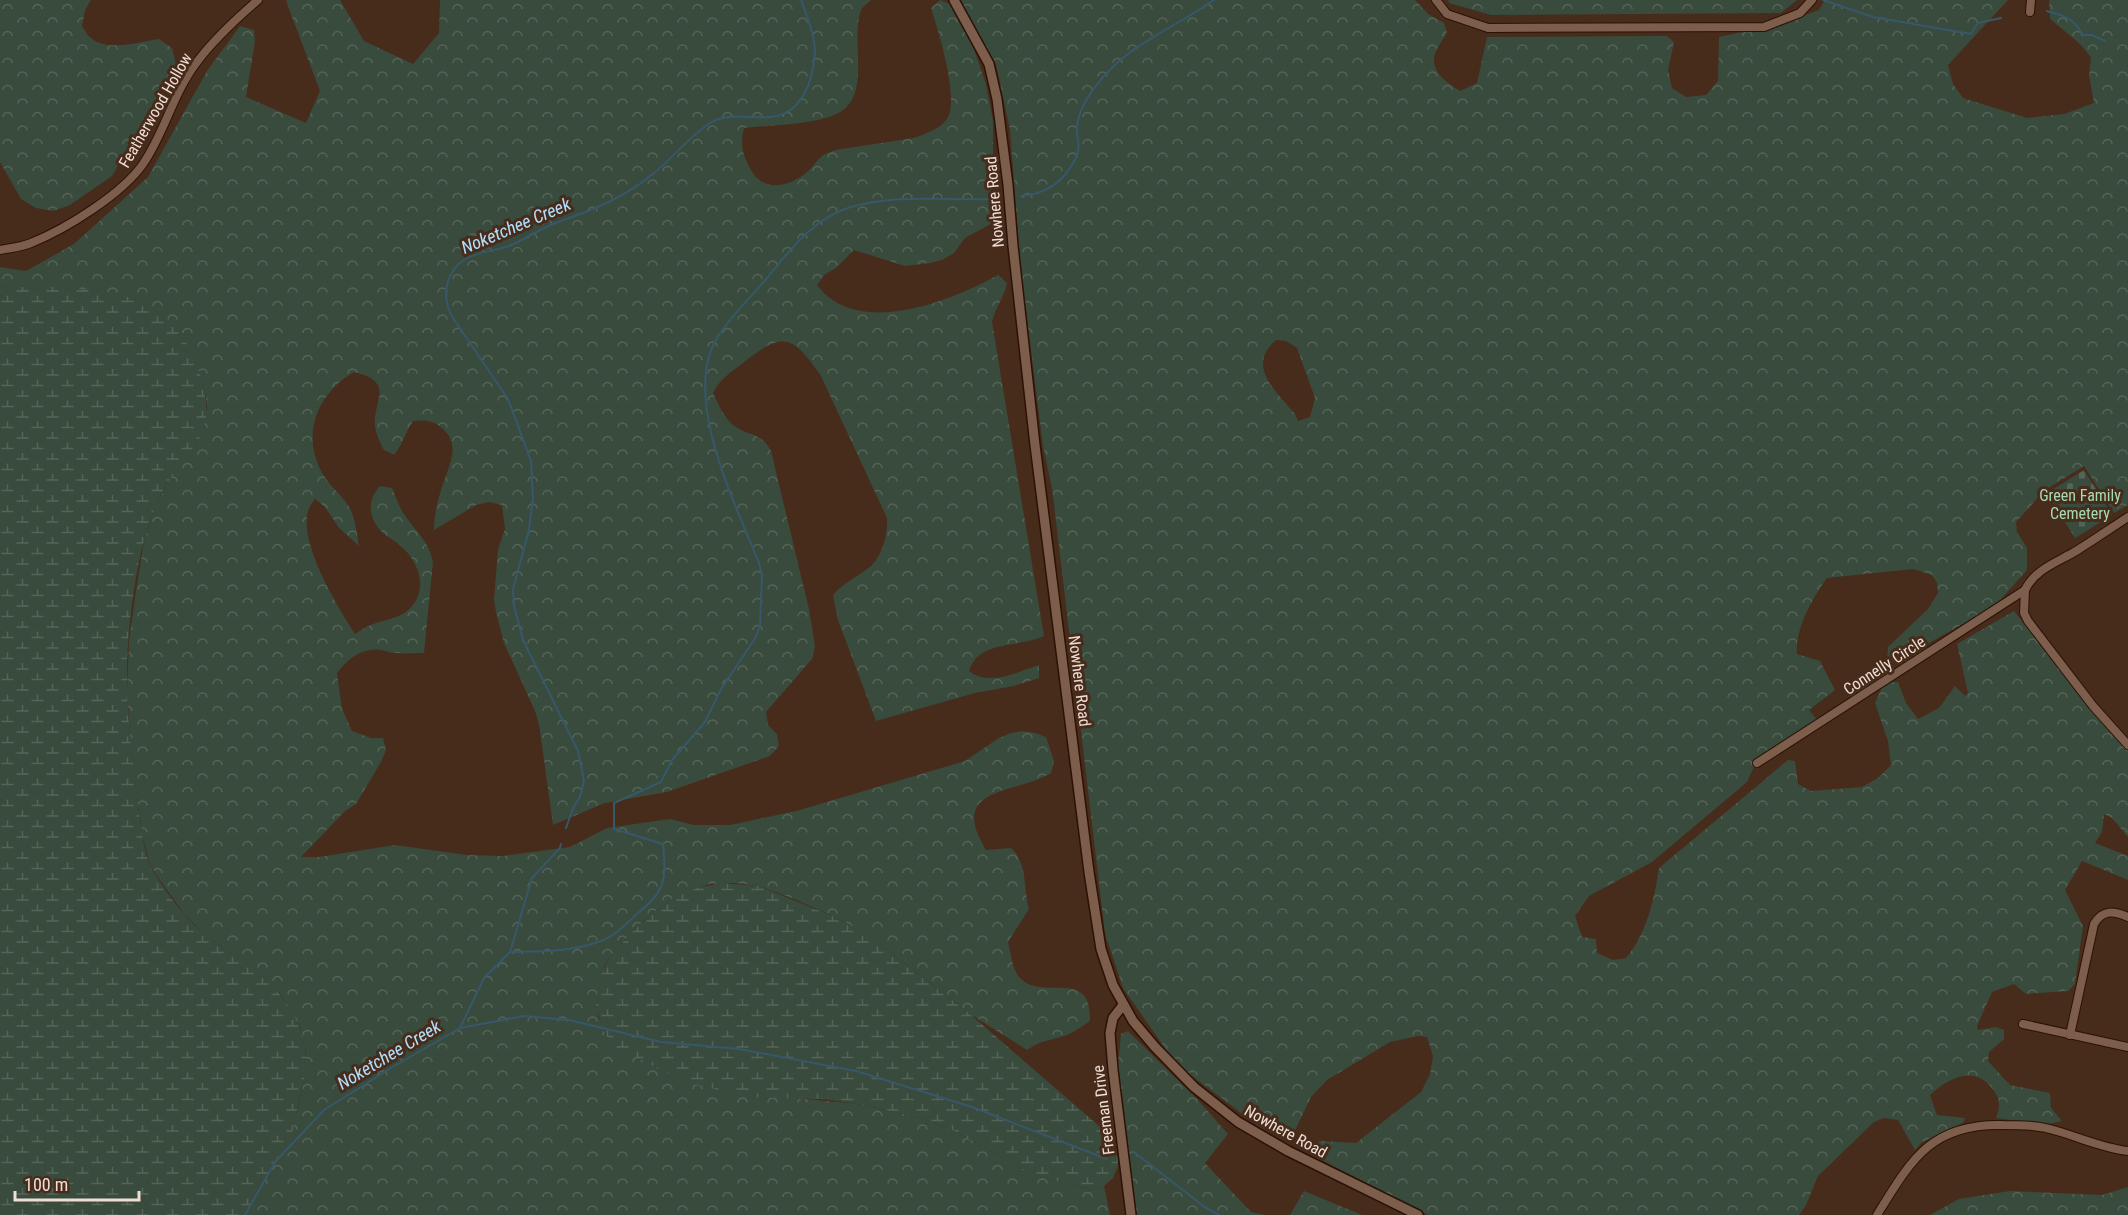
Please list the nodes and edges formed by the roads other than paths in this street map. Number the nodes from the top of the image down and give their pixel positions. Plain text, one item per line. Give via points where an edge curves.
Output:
1 (258, 0) edge
2 (954, 0) edge
3 (1436, 0) edge
4 (1812, 0) edge
5 (2031, 0) edge
6 (2030, 12) dead end
7 (0, 250) edge
8 (2128, 517) edge
9 (2025, 590) junction
10 (2128, 745) edge
11 (1757, 763) dead end
12 (2128, 917) edge
13 (1123, 1005) junction
14 (2023, 1024) dead end
15 (2070, 1035) junction
16 (2128, 1047) edge
17 (2128, 1151) edge
18 (1131, 1215) edge
19 (1418, 1215) edge
20 (1877, 1215) edge

1 - 7 street, Featherwood Hollow via 197,62 143,164 129,181 53,233
2 - 13 street, Nowhere Road via 988,64 997,99 1035,445 1089,872 1106,967
3 - 4 street via 1447,14 1488,28 1764,27 1800,13
5 - 6 street
8 - 9 street, Connelly Circle via 2038,572
9 - 10 street via 2024,613 2028,621
9 - 11 street, Connelly Circle
12 - 15 street via 2108,912 2098,916 2094,924
13 - 18 street, Freeman Drive via 1113,1018 1110,1033
13 - 19 street, Nowhere Road via 1186,1080 1238,1122 1279,1147
14 - 15 street
15 - 16 street
17 - 20 street via 2042,1127 1998,1125 1961,1129 1938,1137 1927,1147 1896,1181

